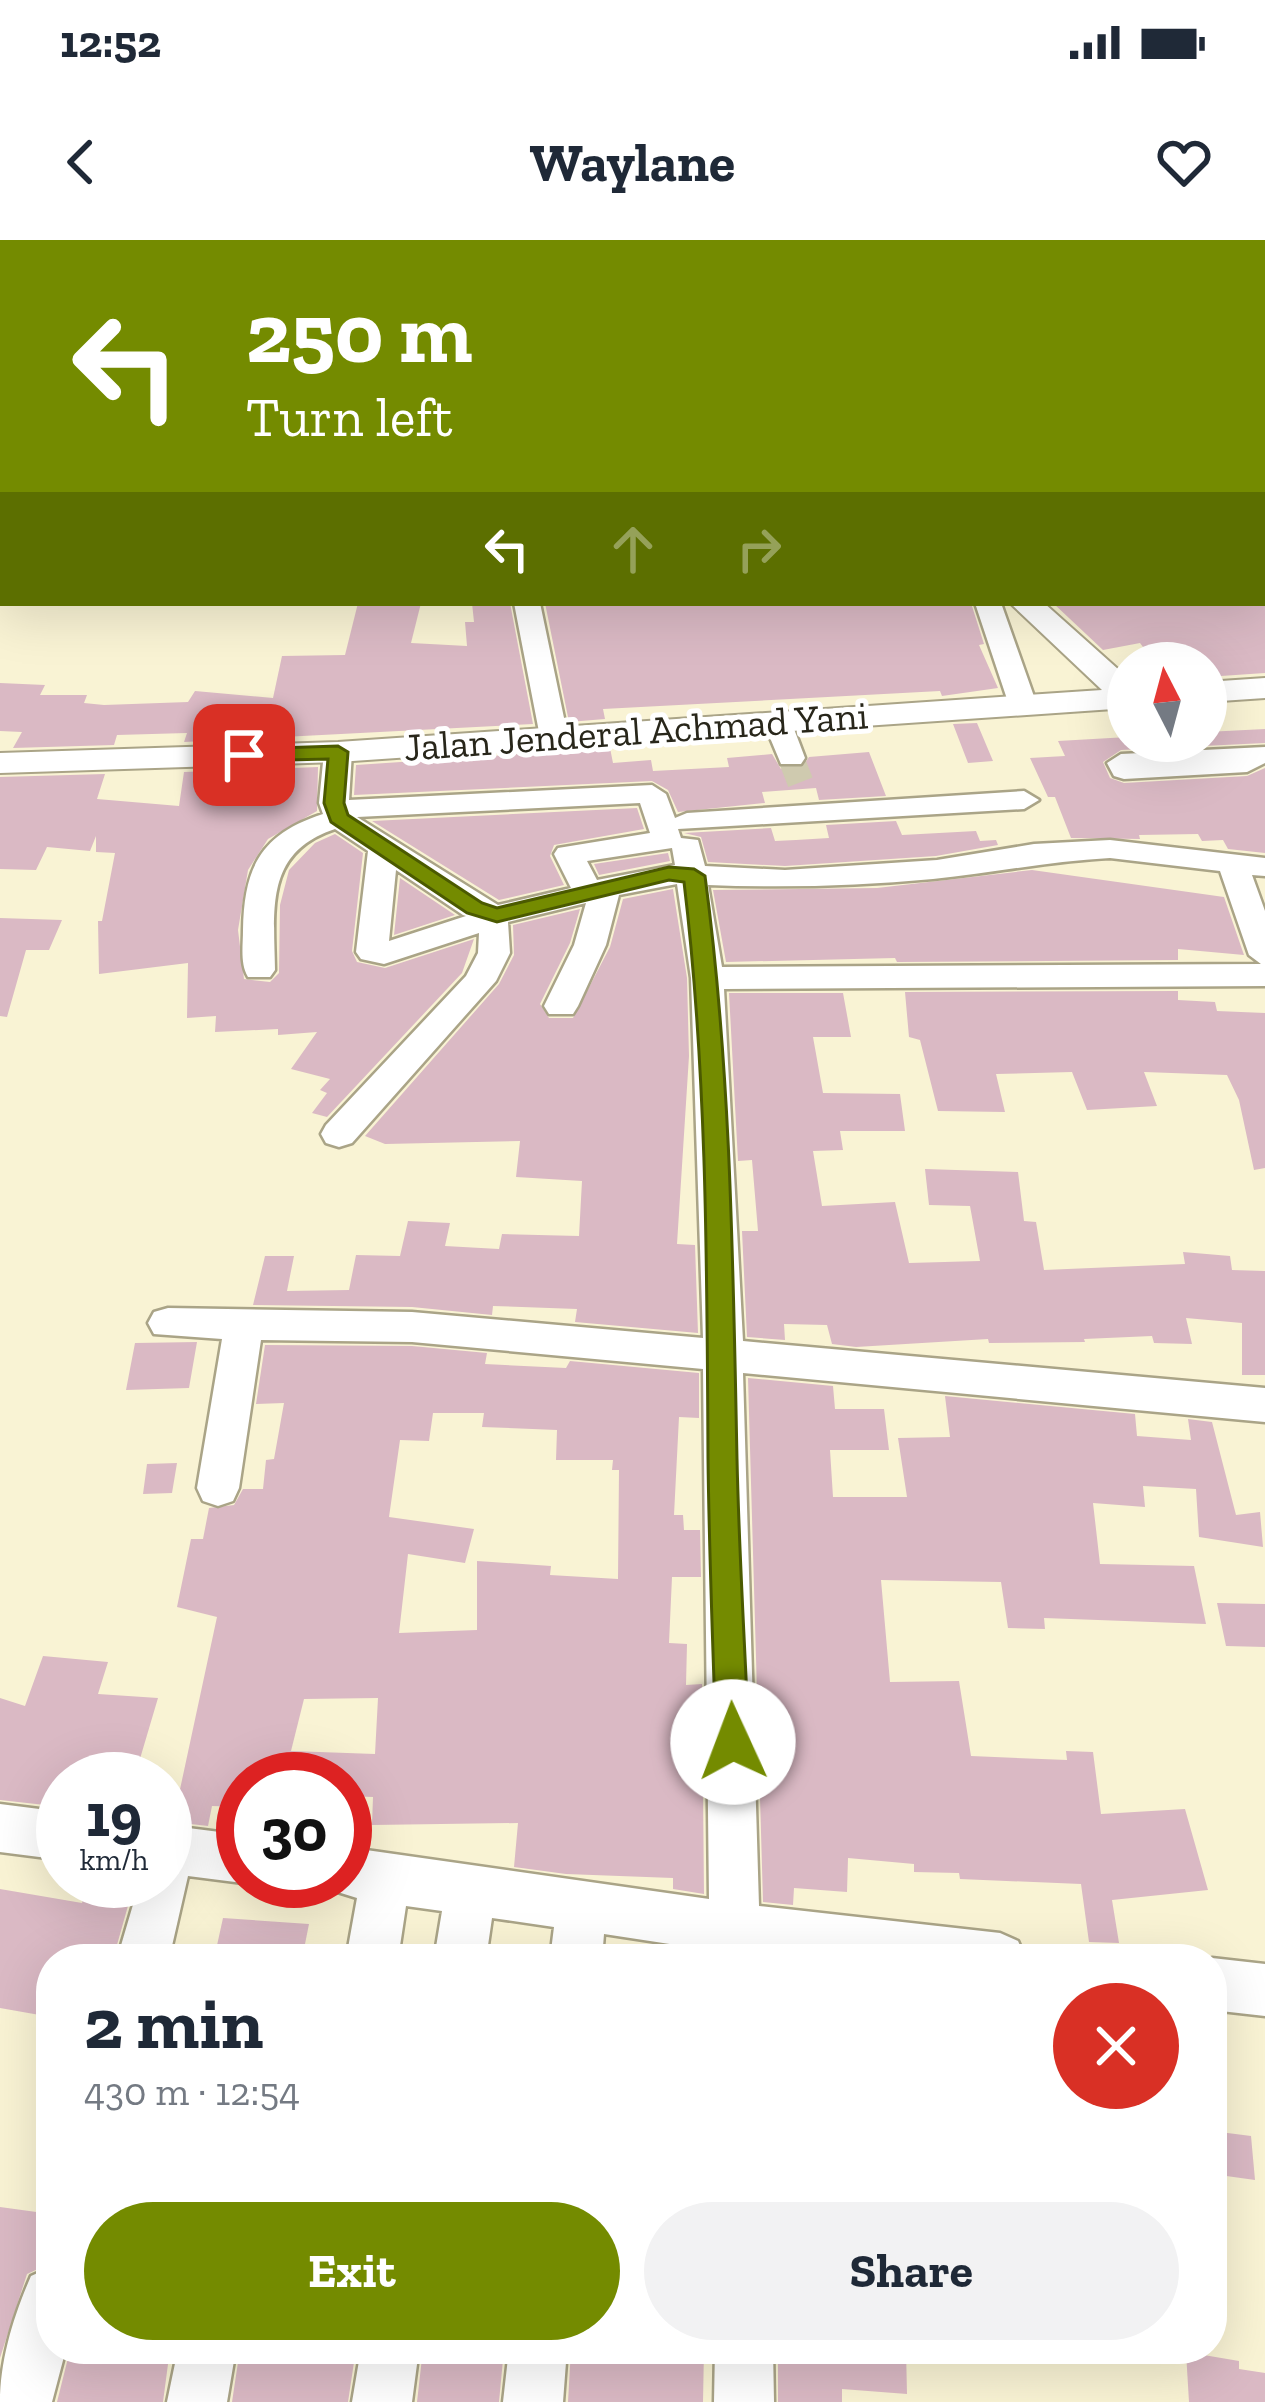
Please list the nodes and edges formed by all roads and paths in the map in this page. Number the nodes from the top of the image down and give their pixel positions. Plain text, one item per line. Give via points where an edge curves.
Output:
1 (237, 240) edge
2 (253, 240) edge
3 (528, 606) edge
4 (989, 606) edge
5 (1029, 606) edge
6 (1107, 678) edge
7 (1265, 688) edge
8 (1227, 691) edge
9 (1107, 699) edge
10 (1023, 705) junction
11 (777, 721) junction
12 (554, 736) junction
13 (338, 752) junction
14 (791, 758) tunnel mouth
15 (1252, 758) edge
16 (2, 764) edge
17 (1265, 792) edge
18 (1024, 800) dead end
19 (337, 813) junction
20 (383, 848) junction
21 (689, 848) junction
22 (1233, 864) junction
23 (1265, 867) edge
24 (597, 890) junction
25 (494, 917) junction
26 (1265, 955) edge
27 (259, 970) dead end
28 (1265, 975) edge
29 (707, 978) junction
30 (561, 1006) dead end
31 (339, 1134) dead end
32 (168, 1323) dead end
33 (244, 1323) junction
34 (725, 1353) junction
35 (1265, 1405) edge
36 (218, 1488) dead end
37 (0, 1828) edge
38 (36, 1833) edge
39 (372, 1875) edge
40 (471, 1889) junction
41 (581, 1905) junction
42 (156, 1908) edge
43 (368, 1908) edge
44 (734, 1943) edge
45 (147, 1944) edge
46 (371, 1944) edge
47 (462, 1944) edge
48 (577, 1944) edge
49 (1227, 1986) edge
50 (1265, 1990) edge
51 (36, 2351) edge
52 (204, 2364) edge
53 (388, 2364) edge
54 (537, 2364) edge
55 (744, 2364) edge
56 (22, 2402) edge
57 (196, 2402) edge
58 (382, 2402) edge
59 (533, 2402) edge
60 (744, 2402) edge

1 - 2 street
3 - 12 street
4 - 10 street
5 - 6 main road
7 - 8 main road
9 - 10 main road, Jalan Jenderal Achmad Yani
10 - 11 main road, Jalan Jenderal Achmad Yani
11 - 12 main road, Jalan Jenderal Achmad Yani
11 - 14 street
12 - 13 main road, Jalan Jenderal Achmad Yani
13 - 16 main road, Jalan Jenderal Achmad Yani
13 - 19 street
15 - 17 street
18 - 21 street via 807,802
19 - 20 street
19 - 24 street via 652,794 667,840 569,854
19 - 27 street via 294,832 266,874
20 - 25 street
20 - 25 street via 372,952
21 - 22 street via 785,879 1076,849
21 - 24 street via 669,874
21 - 29 street
22 - 23 street
22 - 26 street
24 - 25 street
24 - 30 street via 590,945
25 - 31 street via 498,934 482,981
28 - 29 street
29 - 34 street
32 - 33 street
33 - 34 street via 412,1327
33 - 36 street
34 - 35 street
34 - 44 street
37 - 38 street
39 - 40 street
40 - 41 street
40 - 47 street
41 - 44 street
41 - 48 street
42 - 45 street
43 - 46 street
49 - 50 street
51 - 56 street
52 - 57 street
53 - 58 street
54 - 59 street
55 - 60 street

